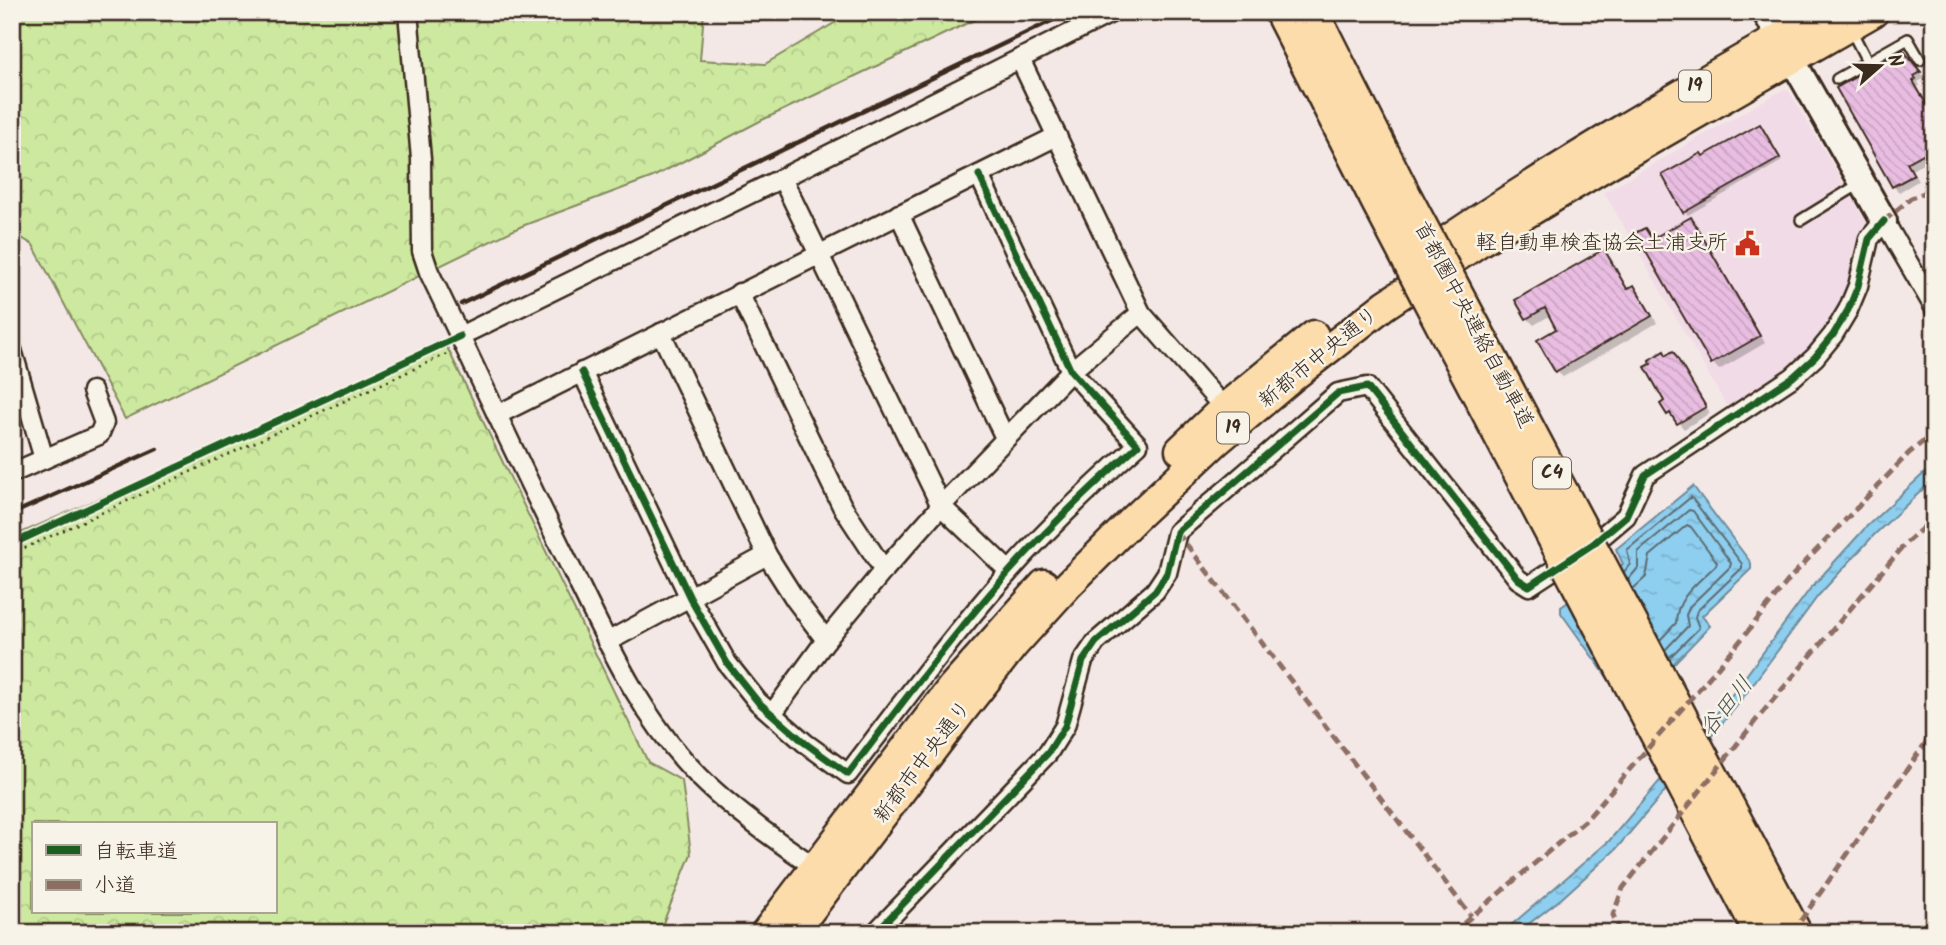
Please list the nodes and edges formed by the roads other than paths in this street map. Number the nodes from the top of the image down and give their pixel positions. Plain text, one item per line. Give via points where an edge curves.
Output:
1 (408, 12) edge
2 (1113, 12) edge
3 (1281, 12) edge
4 (1312, 12) edge
5 (1765, 12) edge
6 (1825, 12) edge
7 (1874, 12) edge
8 (1849, 27) junction
9 (1786, 48) junction
10 (1020, 59) junction
11 (1920, 60) dead end
12 (1867, 61) junction
13 (1837, 79) dead end
14 (1057, 136) junction
15 (979, 175) junction
16 (782, 178) junction
17 (1862, 182) junction
18 (899, 214) junction
19 (1801, 220) dead end
20 (1884, 221) junction
21 (819, 254) junction
22 (739, 293) junction
23 (1934, 307) edge
24 (1140, 313) junction
25 (661, 332) junction
26 (462, 341) junction
27 (12, 350) edge
28 (1072, 371) junction
29 (582, 372) junction
30 (92, 391) dead end
31 (1224, 408) junction
32 (497, 415) junction
33 (1005, 438) junction
34 (44, 459) junction
35 (12, 473) edge
36 (941, 506) junction
37 (767, 555) junction
38 (884, 570) junction
39 (1009, 571) junction
40 (690, 598) junction
41 (826, 640) junction
42 (607, 642) junction
43 (772, 714) junction
44 (824, 873) junction
45 (765, 933) edge
46 (793, 933) edge
47 (875, 933) edge
48 (1761, 933) edge
49 (1795, 933) edge

1 - 26 street via 421,159 422,251
2 - 10 street
3 - 48 highway, 首都圏中央連絡自動車道 / C4, bridge
4 - 49 highway, 首都圏中央連絡自動車道 / C4, bridge
5 - 9 street
6 - 9 main road, 新都市中央通り / 19
7 - 8 main road, 新都市中央通り / 19
8 - 9 main road, 新都市中央通り / 19
8 - 12 lane
9 - 17 street
9 - 31 main road, 新都市中央通り / 19 via 1611,135 1474,222 1370,292
9 - 44 main road, 新都市中央通り / 19 via 1481,241 1385,305 1294,376 1134,519 1069,584
10 - 14 street
10 - 16 street
11 - 12 lane via 1908,38
12 - 13 lane
14 - 15 street
14 - 24 street
15 - 18 street
15 - 28 street
16 - 21 street
16 - 26 street
17 - 19 lane
17 - 20 street
18 - 21 street
18 - 33 street
20 - 23 street
20 - 47 street via 1869,239 1848,310 1815,357 1793,377 1645,475 1626,516 1530,586 1518,579 1367,387 1338,393 1177,533 1167,573 1156,592 1096,642 1083,661 1065,726 1048,753
21 - 22 street
21 - 36 street
22 - 25 street
22 - 38 street via 842,506
24 - 28 street
24 - 31 street
25 - 29 street
25 - 37 street
26 - 32 street
27 - 34 street
28 - 33 street
28 - 39 street via 1138,445
29 - 32 street
29 - 40 street
30 - 34 street via 104,423 99,435
31 - 44 main road, 新都市中央通り / 19 via 1123,502 1002,628 952,687
32 - 42 street
33 - 36 street
34 - 35 street
36 - 38 street
36 - 39 street
37 - 40 street
37 - 41 street
38 - 41 street
39 - 43 street via 848,774
40 - 42 street
40 - 43 street via 727,663
41 - 43 street
42 - 44 street via 659,729 692,770 735,808
44 - 45 main road, 新都市中央通り / 19
44 - 46 main road, 新都市中央通り / 19

